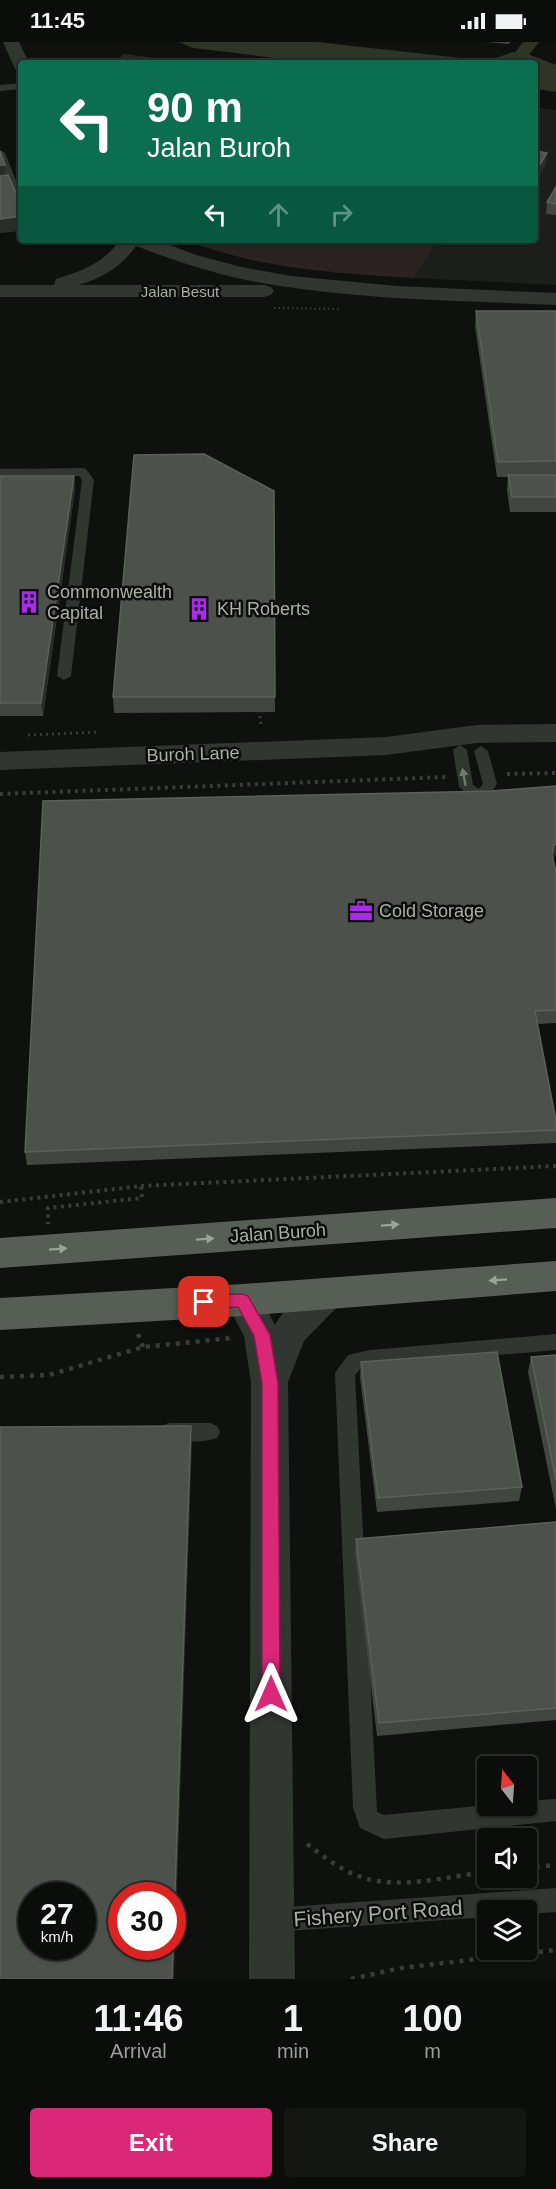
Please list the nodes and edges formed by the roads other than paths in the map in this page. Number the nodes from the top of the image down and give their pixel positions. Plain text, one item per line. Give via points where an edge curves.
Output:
1 (10, 42) edge
2 (19, 60) edge
3 (18, 86) edge
4 (0, 88) edge
5 (0, 153) edge
6 (17, 207) edge
7 (128, 243) edge
8 (142, 243) edge
9 (156, 263) junction
10 (83, 284) junction
11 (361, 289) junction
12 (0, 291) edge
13 (556, 298) edge
14 (0, 473) edge
15 (64, 676) dead end
16 (556, 733) edge
17 (556, 748) edge
18 (474, 757) junction
19 (0, 761) edge
20 (556, 1213) edge
21 (0, 1253) edge
22 (556, 1276) edge
23 (327, 1293) junction
24 (243, 1300) junction
25 (9, 1319) edge
26 (556, 1342) edge
27 (270, 1383) junction
28 (152, 1432) edge
29 (210, 1432) dead end
30 (556, 1809) edge
31 (556, 1900) edge
32 (272, 1920) junction
33 (272, 1979) edge

1 - 2 street
3 - 4 lane
5 - 6 lane
7 - 10 street via 119,258
8 - 9 street, Jalan Besut
9 - 10 street
9 - 11 street, Jalan Besut
10 - 11 street, Jalan Besut via 204,292
10 - 12 street, Jalan Besut
11 - 13 street, Jalan Besut
14 - 15 lane via 82,472 88,480
16 - 18 street
17 - 18 street
18 -> 18 lane via 490,784 482,801 466,788
18 - 19 street, Buroh Lane via 386,746
21 -> 20 highway, Jalan Buroh
22 -> 23 highway
23 - 24 highway
23 - 27 street, Fishery Port Road via 290,1330 279,1350
24 - 25 highway
24 - 27 street, Fishery Port Road via 262,1335
26 - 30 lane via 370,1358 355,1361 345,1373 364,1807 368,1820 384,1827
27 - 32 street, Fishery Port Road
28 - 29 lane
31 - 32 lane, Fishery Port Road
32 - 33 street, Fishery Port Road

